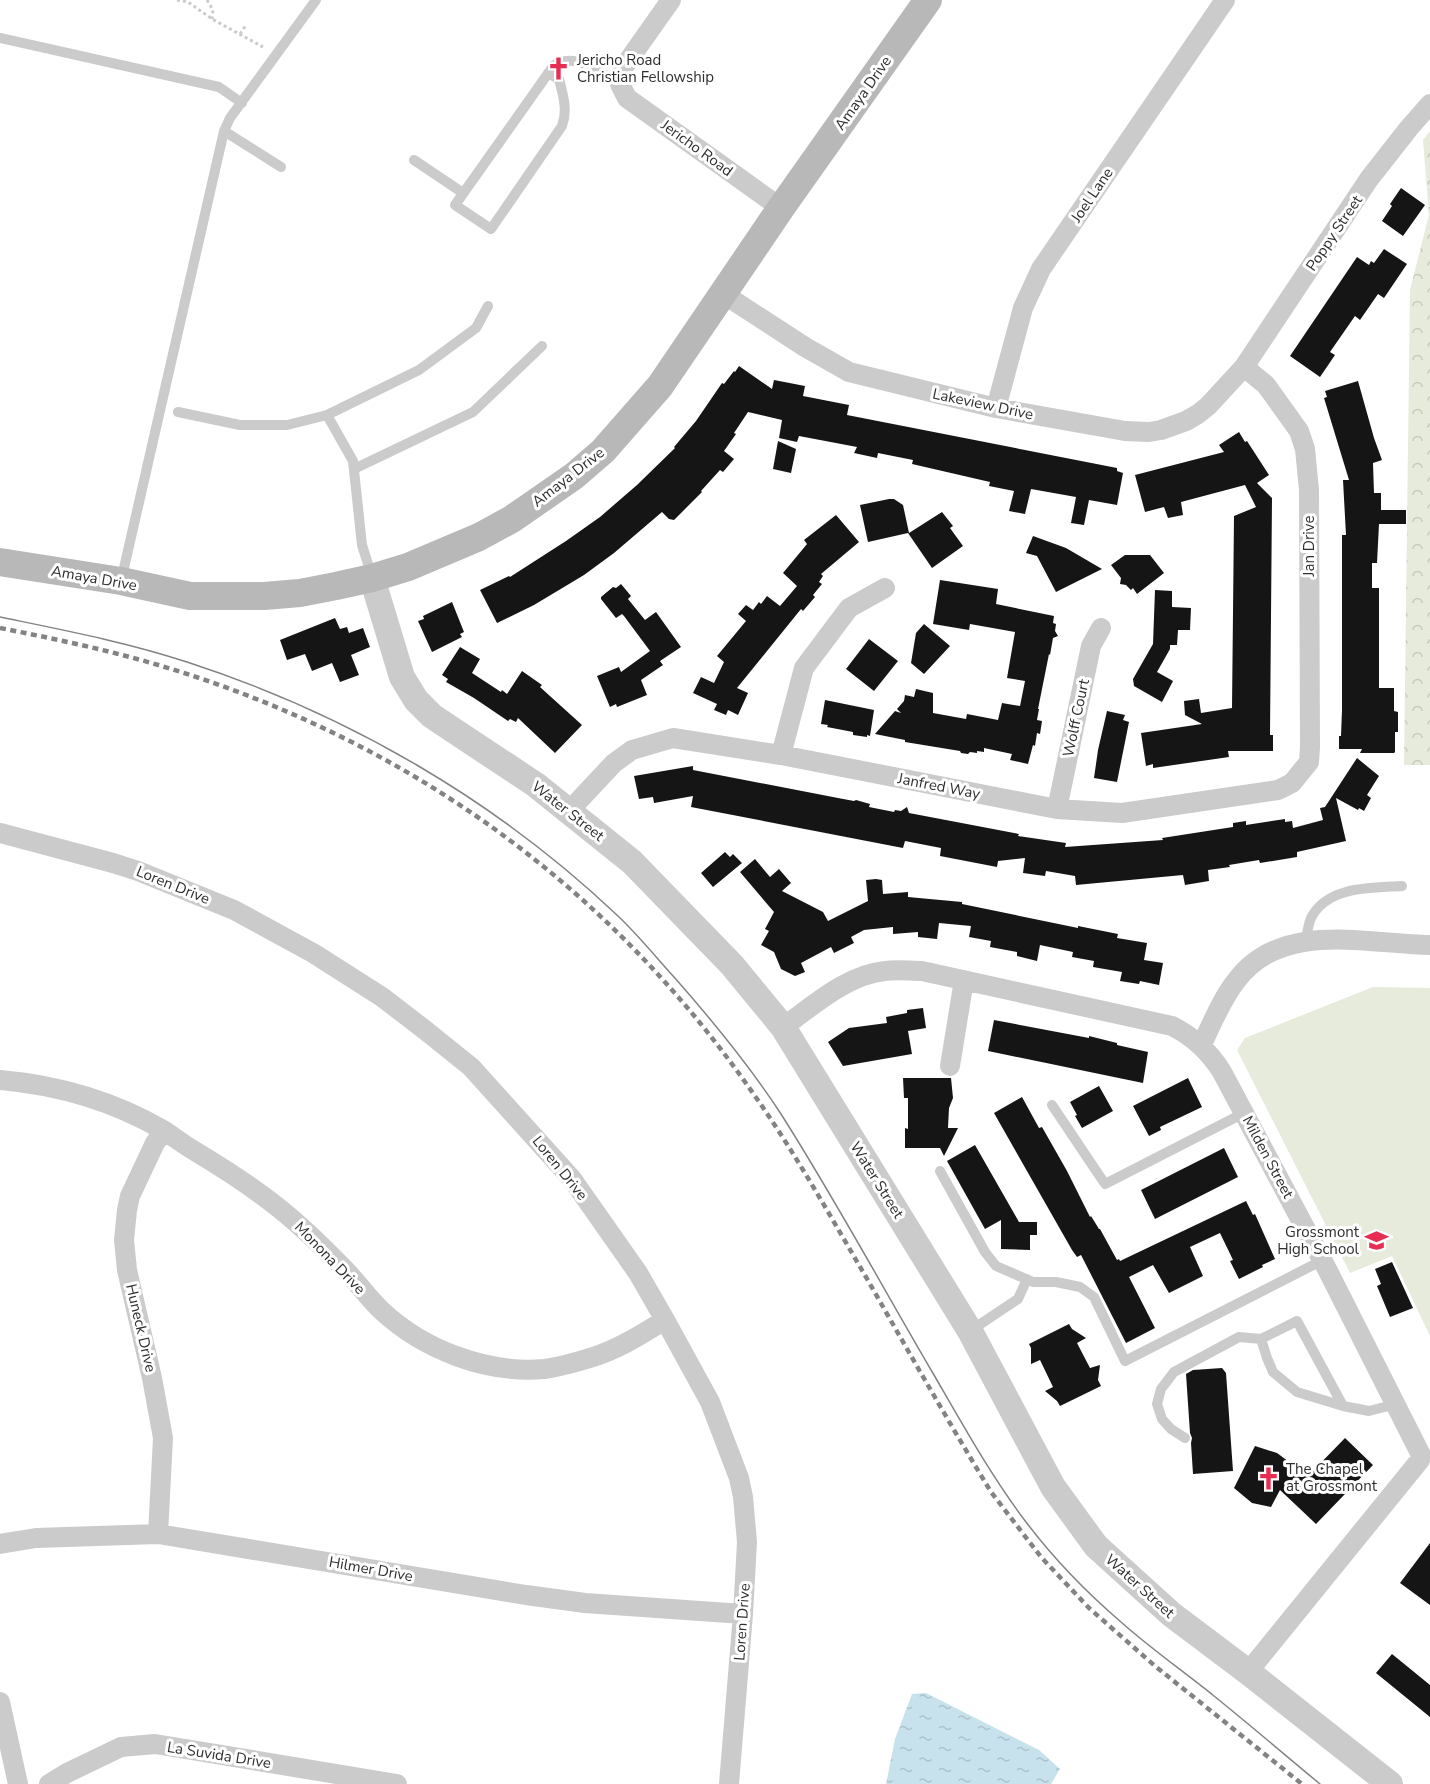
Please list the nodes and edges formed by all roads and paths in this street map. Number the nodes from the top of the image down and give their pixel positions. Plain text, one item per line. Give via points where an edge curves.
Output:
1 (177, 0) edge
2 (207, 0) edge
3 (316, 0) edge
4 (671, 0) edge
5 (928, 0) edge
6 (1224, 0) edge
7 (212, 19) junction
8 (246, 25) dead end
9 (240, 34) junction
10 (0, 38) edge
11 (263, 47) dead end
12 (549, 73) junction
13 (620, 84) junction
14 (242, 103) junction
15 (1430, 104) edge
16 (224, 131) junction
17 (414, 160) dead end
18 (281, 167) dead end
19 (463, 194) junction
20 (781, 208) junction
21 (722, 293) junction
22 (488, 306) dead end
23 (542, 346) dead end
24 (1244, 367) junction
25 (996, 408) junction
26 (178, 412) dead end
27 (327, 416) junction
28 (354, 469) junction
29 (0, 562) edge
30 (372, 578) junction
31 (121, 581) junction
32 (885, 588) dead end
33 (1101, 628) dead end
34 (1310, 747) joint
35 (781, 755) junction
36 (1057, 809) junction
37 (569, 811) junction
38 (0, 833) edge
39 (1402, 886) dead end
40 (1306, 941) junction
41 (1430, 945) edge
42 (964, 980) junction
43 (783, 1027) junction
44 (1201, 1046) junction
45 (950, 1066) dead end
46 (0, 1080) edge
47 (1052, 1105) dead end
48 (1244, 1113) junction
49 (164, 1131) junction
50 (940, 1172) dead end
51 (1323, 1260) junction
52 (1027, 1279) junction
53 (665, 1320) junction
54 (970, 1331) junction
55 (1261, 1339) junction
56 (1396, 1404) junction
57 (1343, 1406) junction
58 (1185, 1438) dead end
59 (1425, 1465) edge
60 (158, 1534) junction
61 (0, 1544) edge
62 (743, 1614) junction
63 (1248, 1672) junction
64 (0, 1702) edge
65 (18, 1784) edge
66 (49, 1784) edge
67 (396, 1784) edge
68 (729, 1784) edge
69 (1390, 1784) edge

1 - 7 path via 188,2
2 - 7 path via 213,10
3 - 14 lane
4 - 13 street via 623,68
5 - 20 main road, Amaya Drive
6 - 25 street, Joel Lane via 1041,270 1023,309
7 - 9 path
8 - 9 path
9 - 11 path
10 - 14 lane via 219,87
12 - 13 lane via 560,61 575,60
12 - 19 lane
12 - 19 lane via 559,79 566,117 491,229 455,205
13 - 20 street, Jericho Road via 627,98
14 - 16 lane
15 - 24 street, Poppy Street via 1370,179
16 - 18 lane
16 - 31 lane
17 - 19 lane
20 - 21 main road, Amaya Drive
21 - 25 street, Lakeview Drive via 849,372
21 - 30 main road, Amaya Drive via 660,386 603,451 574,476 479,537
22 - 27 lane via 476,328 419,370
23 - 28 lane via 473,412
24 - 25 street, Lakeview Drive via 1198,414 1149,432
24 - 34 street, Jan Drive via 1266,385 1299,431 1305,449 1309,490
26 - 27 lane via 240,425 287,425
27 - 28 lane
28 - 30 lane via 362,545
29 - 31 main road, Amaya Drive
30 - 31 main road, Amaya Drive via 300,593 227,597 190,596
30 - 37 street, Water Street via 402,677 416,700 432,716 537,785
32 - 35 street via 849,608 804,668
33 - 36 street, Wolff Court via 1091,646
34 - 36 street, Janfred Way via 1309,762 1292,783 1278,790 1122,813
35 - 36 street, Janfred Way
35 - 37 street, Janfred Way via 673,738 632,750 614,763
37 - 43 street, Water Street via 639,870 732,965
38 - 53 street, Loren Drive via 113,863 213,901 313,953 404,1013 471,1067 573,1179 638,1273
39 - 40 lane via 1354,890 1319,905 1310,920
40 - 41 street
40 - 44 street via 1270,952 1236,980
42 - 43 street, Milden Street via 922,971 884,971 860,977
42 - 44 street, Milden Street via 1172,1026
42 - 45 street
43 - 54 street, Water Street
44 - 48 street, Milden Street via 1212,1055
46 - 49 street, Monona Drive via 81,1095
47 - 48 lane via 1106,1184
48 - 51 street, Milden Street
49 - 53 street, Monona Drive via 234,1174 279,1208 325,1248 381,1311 416,1336 450,1353 498,1366 545,1369 594,1357
49 - 60 street, Huneck Drive via 130,1196 124,1240 163,1438
50 - 52 lane via 996,1266
51 - 52 lane via 1125,1361 1088,1291 1069,1284
51 - 56 street, Milden Street
52 - 54 lane via 1018,1299
53 - 62 street, Loren Drive via 710,1402 739,1478 747,1542
54 - 63 street, Water Street via 1053,1487 1096,1546 1171,1614
55 - 57 lane via 1274,1372 1283,1382 1297,1392
55 - 57 lane via 1297,1321
55 - 58 lane via 1239,1337 1174,1372 1161,1389 1158,1404 1162,1419
56 - 57 lane via 1369,1411
56 - 59 street, Milden Street
59 - 63 street, Milden Street
60 - 61 street, Hilmer Drive via 36,1538
60 - 62 street, Hilmer Drive via 526,1595
62 - 68 street, Loren Drive
63 - 69 street, Water Street
64 - 65 street
66 - 67 street, La Suvida Drive via 121,1747 155,1744

